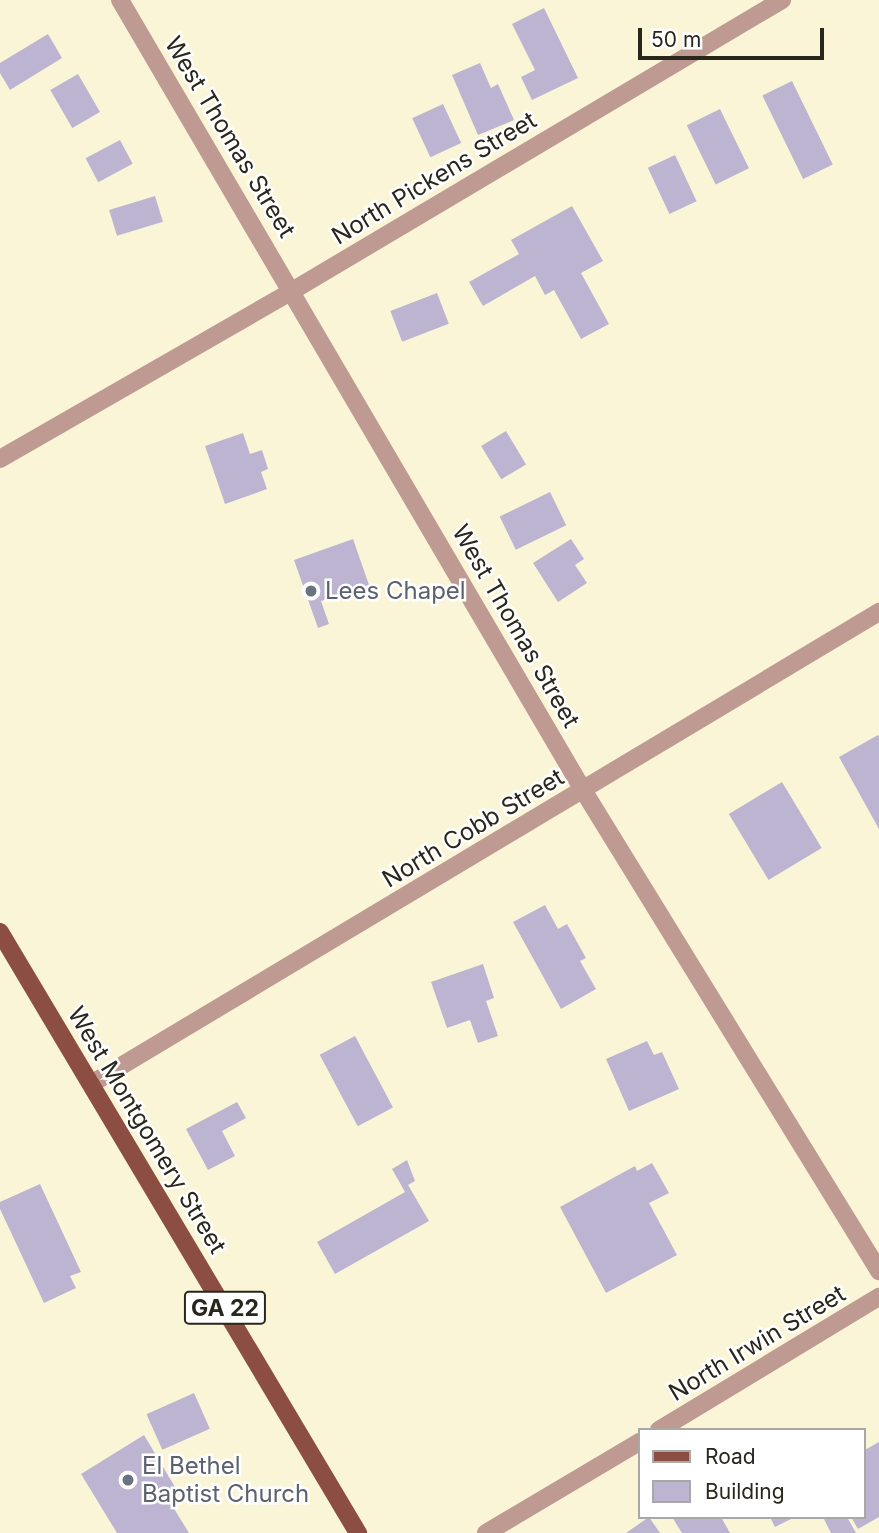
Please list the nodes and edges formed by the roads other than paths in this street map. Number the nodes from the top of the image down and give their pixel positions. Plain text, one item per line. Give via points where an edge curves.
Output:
1 (120, 0) edge
2 (782, 0) edge
3 (292, 291) junction
4 (0, 459) edge
5 (879, 611) edge
6 (583, 790) junction
7 (0, 932) edge
8 (91, 1084) junction
9 (879, 1271) edge
10 (879, 1297) edge
11 (662, 1428) edge
12 (638, 1443) edge
13 (358, 1533) edge
14 (486, 1533) edge

1 - 3 street, West Thomas Street
2 - 3 street, North Pickens Street
3 - 4 street, North Pickens Street
3 - 6 street, West Thomas Street
5 - 6 street, North Cobb Street
6 - 8 street, North Cobb Street
6 - 9 street, West Thomas Street
7 - 8 main road, West Montgomery Street / GA 22
8 - 13 main road, West Montgomery Street / GA 22
10 - 11 street, North Irwin Street
12 - 14 street

